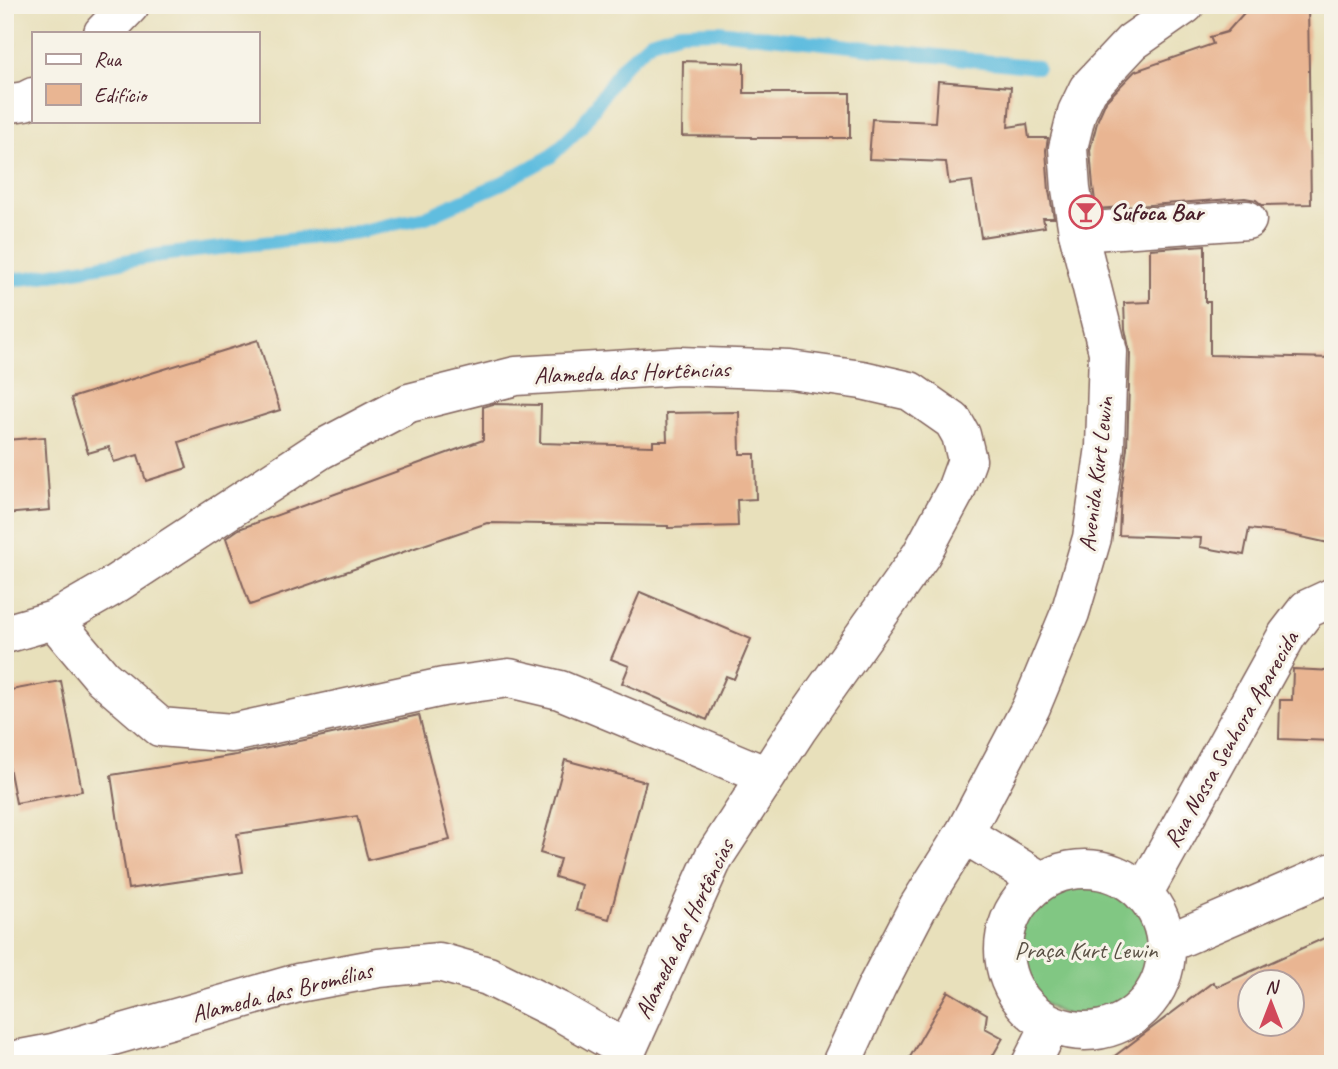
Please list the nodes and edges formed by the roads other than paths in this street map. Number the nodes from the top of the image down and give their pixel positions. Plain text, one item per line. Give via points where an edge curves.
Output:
1 (130, 5) edge
2 (1185, 5) edge
3 (104, 32) edge
4 (32, 98) edge
5 (5, 104) edge
6 (1247, 220) dead end
7 (1078, 232) junction
8 (1333, 597) edge
9 (54, 620) junction
10 (5, 634) edge
11 (767, 776) junction
12 (964, 834) junction
13 (1333, 872) edge
14 (1041, 881) junction
15 (1143, 894) junction
16 (1166, 944) junction
17 (1051, 1024) junction
18 (626, 1057) edge
19 (5, 1062) edge
20 (841, 1064) edge
21 (1031, 1064) edge

1 - 3 street
2 - 7 street, Avenida Kurt Lewin via 1132,42 1088,89 1077,112 1068,148
4 - 5 street
6 - 7 street
7 - 12 street, Avenida Kurt Lewin via 1108,352 1105,447 1093,538 1070,613 1031,707
8 - 15 street, Rua Nossa Senhora Aparecida via 1307,609 1287,635
9 - 10 street, Alameda das Hortências
9 - 11 street via 102,677 160,727 232,733 443,687 509,678 560,690
9 - 11 street, Alameda das Hortências via 320,450 409,403 516,376 679,366 790,370 910,391 953,421 961,435 967,460 956,490 920,555
11 - 18 street, Alameda das Hortências via 714,857
12 - 14 street
12 - 20 street, Avenida Kurt Lewin via 918,907
13 - 16 street
14 - 15 street via 1067,871 1095,870 1121,877
14 - 17 street via 1022,898 1009,919 1003,943 1005,968 1014,991 1030,1011
15 - 16 street via 1159,916
16 - 17 street via 1156,990 1141,1009 1121,1023 1098,1030
17 - 21 street
18 - 19 street, Alameda das Bromélias via 559,1011 488,976 439,962 298,984 53,1053

